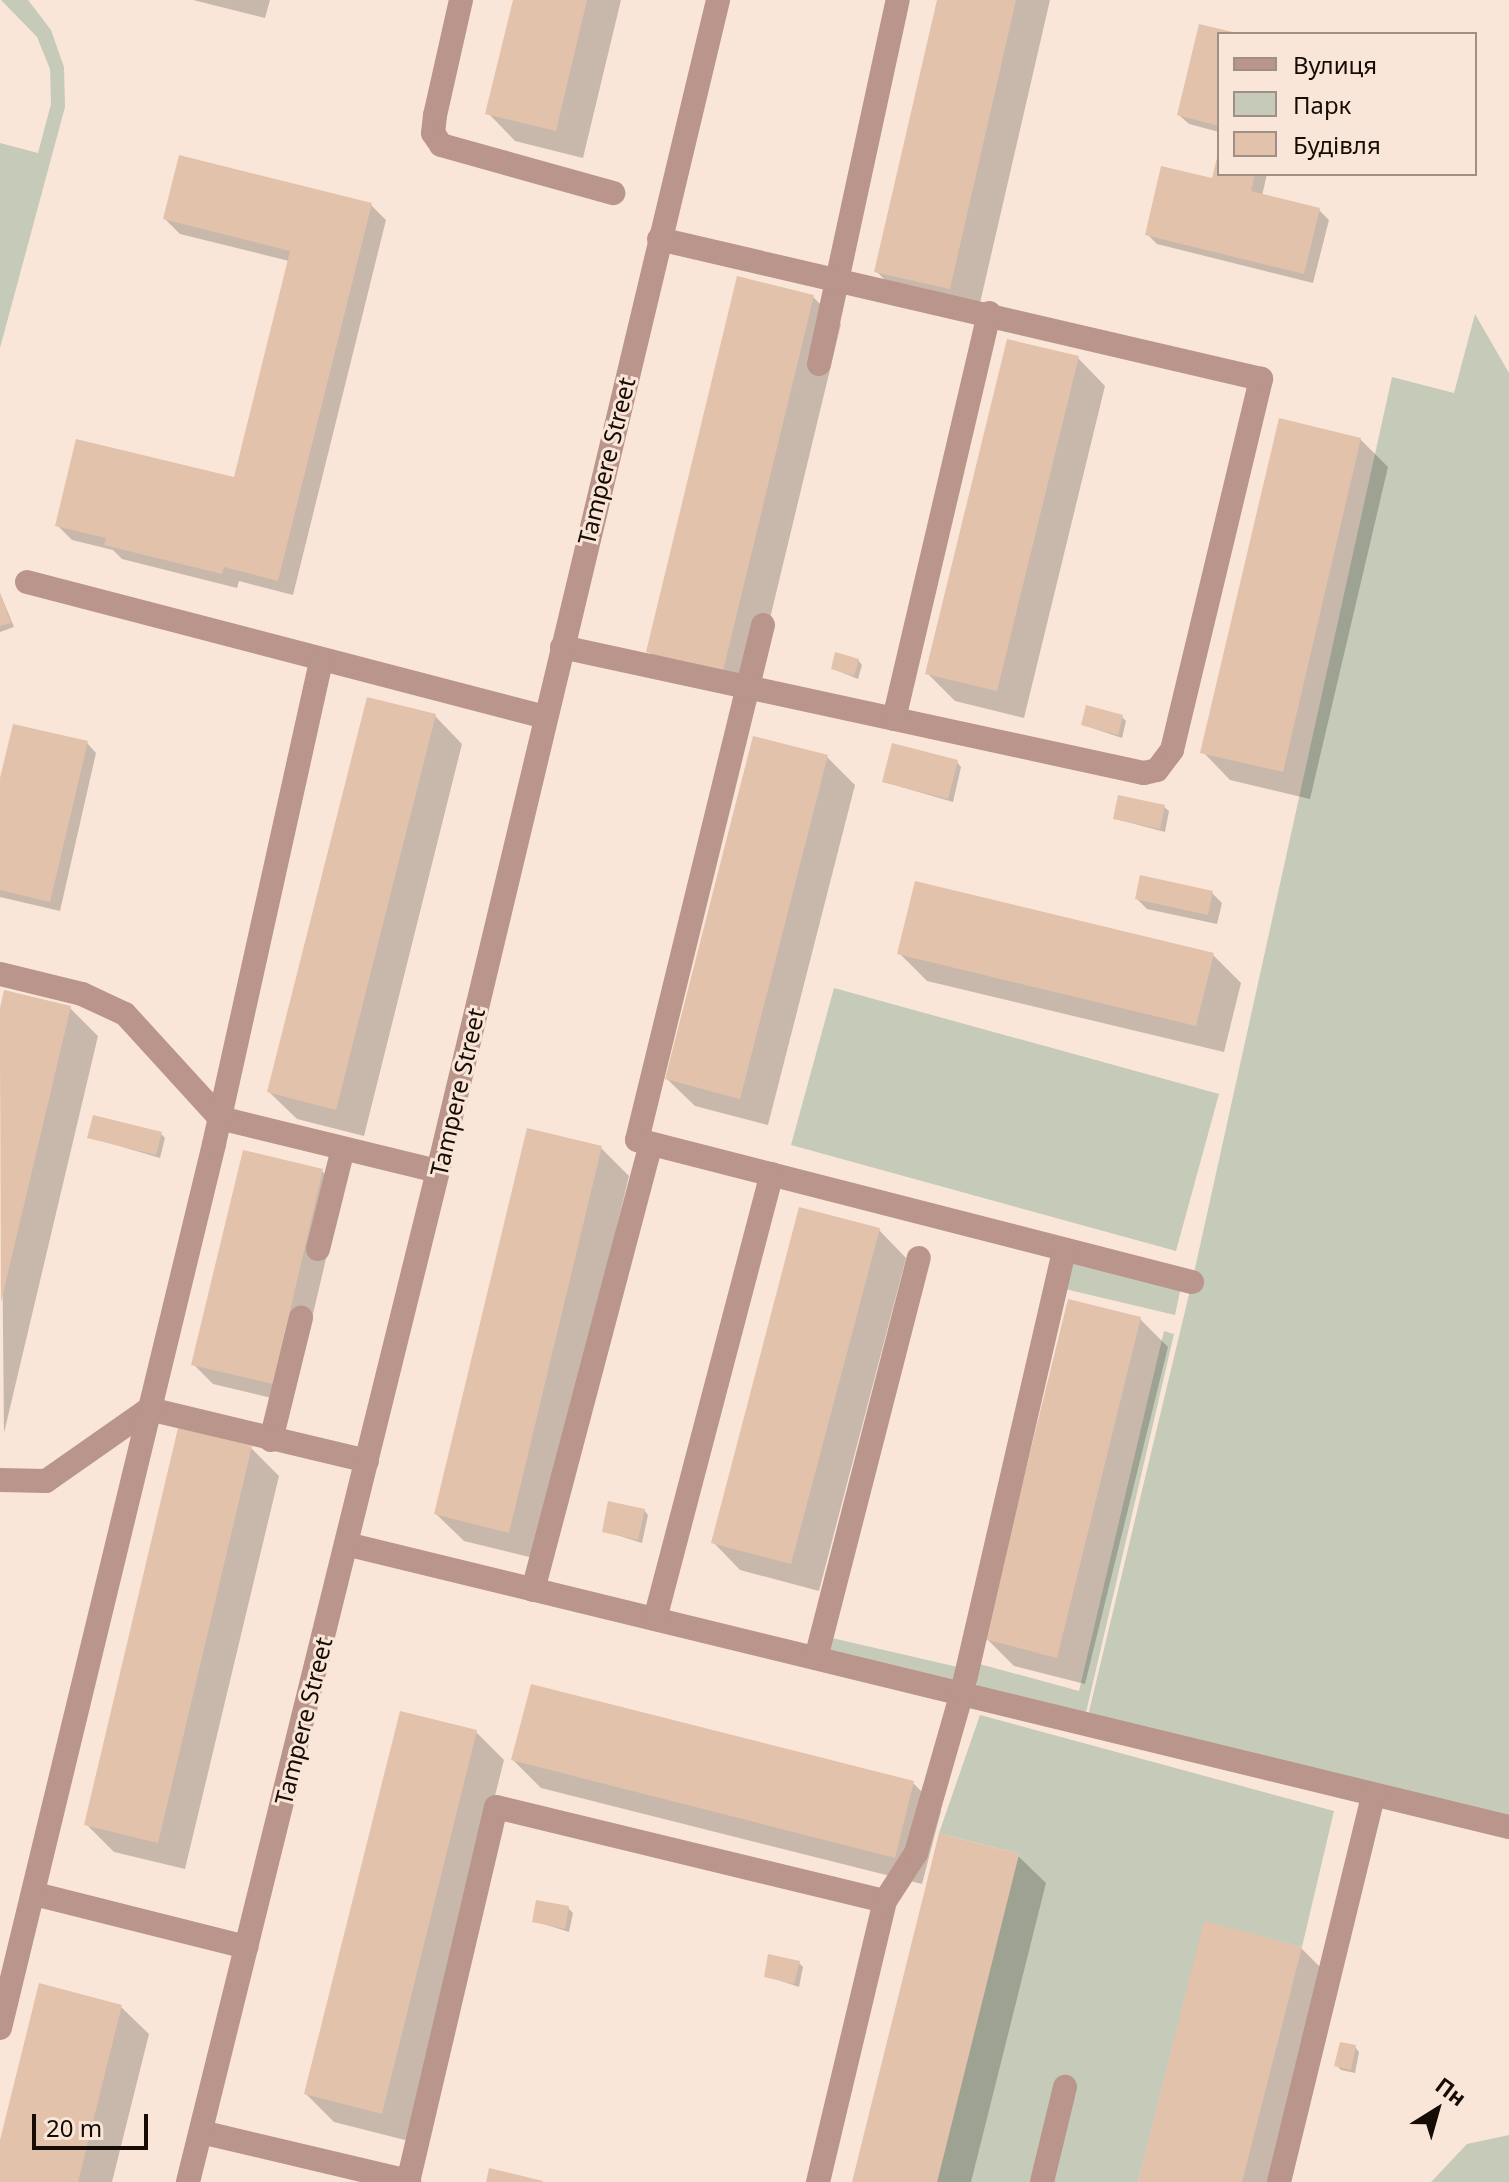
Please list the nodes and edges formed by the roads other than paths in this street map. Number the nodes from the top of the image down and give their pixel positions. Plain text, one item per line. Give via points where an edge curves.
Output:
1 (461, 0) edge
2 (718, 0) edge
3 (898, 0) edge
4 (613, 193) dead end
5 (659, 239) junction
6 (837, 279) junction
7 (989, 313) junction
8 (819, 364) dead end
9 (27, 582) dead end
10 (763, 625) dead end
11 (562, 647) junction
12 (321, 661) junction
13 (750, 687) junction
14 (545, 717) junction
15 (894, 719) junction
16 (0, 974) edge
17 (220, 1118) junction
18 (650, 1146) junction
19 (343, 1149) junction
20 (438, 1171) junction
21 (772, 1174) junction
22 (318, 1249) dead end
23 (1064, 1251) junction
24 (919, 1258) dead end
25 (1192, 1282) dead end
26 (301, 1318) dead end
27 (149, 1409) junction
28 (271, 1440) junction
29 (367, 1461) junction
30 (0, 1480) edge
31 (346, 1544) junction
32 (533, 1590) junction
33 (655, 1619) junction
34 (816, 1658) junction
35 (962, 1693) junction
36 (1373, 1795) junction
37 (1509, 1827) edge
38 (35, 1894) junction
39 (885, 1901) junction
40 (246, 1947) junction
41 (0, 2028) edge
42 (1065, 2087) dead end
43 (201, 2132) junction
44 (188, 2182) edge
45 (408, 2182) edge
46 (818, 2182) edge
47 (1042, 2182) edge
48 (1279, 2182) edge

1 - 4 street via 435,115 433,133 441,145
2 - 5 street, Tampere Street
3 - 6 street
5 - 6 street
5 - 11 street, Tampere Street
6 - 7 street
6 - 8 street
7 - 15 street
7 - 15 street via 1261,379 1166,762 1144,773
9 - 12 street
10 - 13 street
11 - 13 street
11 - 14 street, Tampere Street
12 - 14 street
12 - 17 street
13 - 15 street
13 - 18 street via 637,1140
14 - 20 street, Tampere Street
16 - 17 street via 82,994 125,1014
17 - 19 street
17 - 27 street
18 - 21 street
18 - 32 street
19 - 20 street
19 - 22 street
20 - 29 street, Tampere Street
21 - 23 street
21 - 33 street
23 - 25 street
23 - 35 street
24 - 34 street
26 - 28 street
27 - 28 street
27 - 30 street via 46,1481
27 - 38 street
28 - 29 street
29 - 31 street, Tampere Street
31 - 32 street
31 - 40 street, Tampere Street
32 - 33 street
33 - 34 street
34 - 35 street
35 - 36 street
35 - 39 street via 916,1853
36 - 37 street
36 - 48 street
38 - 40 street
38 - 41 street
39 - 45 street via 496,1807
39 - 46 street
40 - 43 street, Tampere Street
42 - 47 street
43 - 44 street, Tampere Street
43 - 45 street

